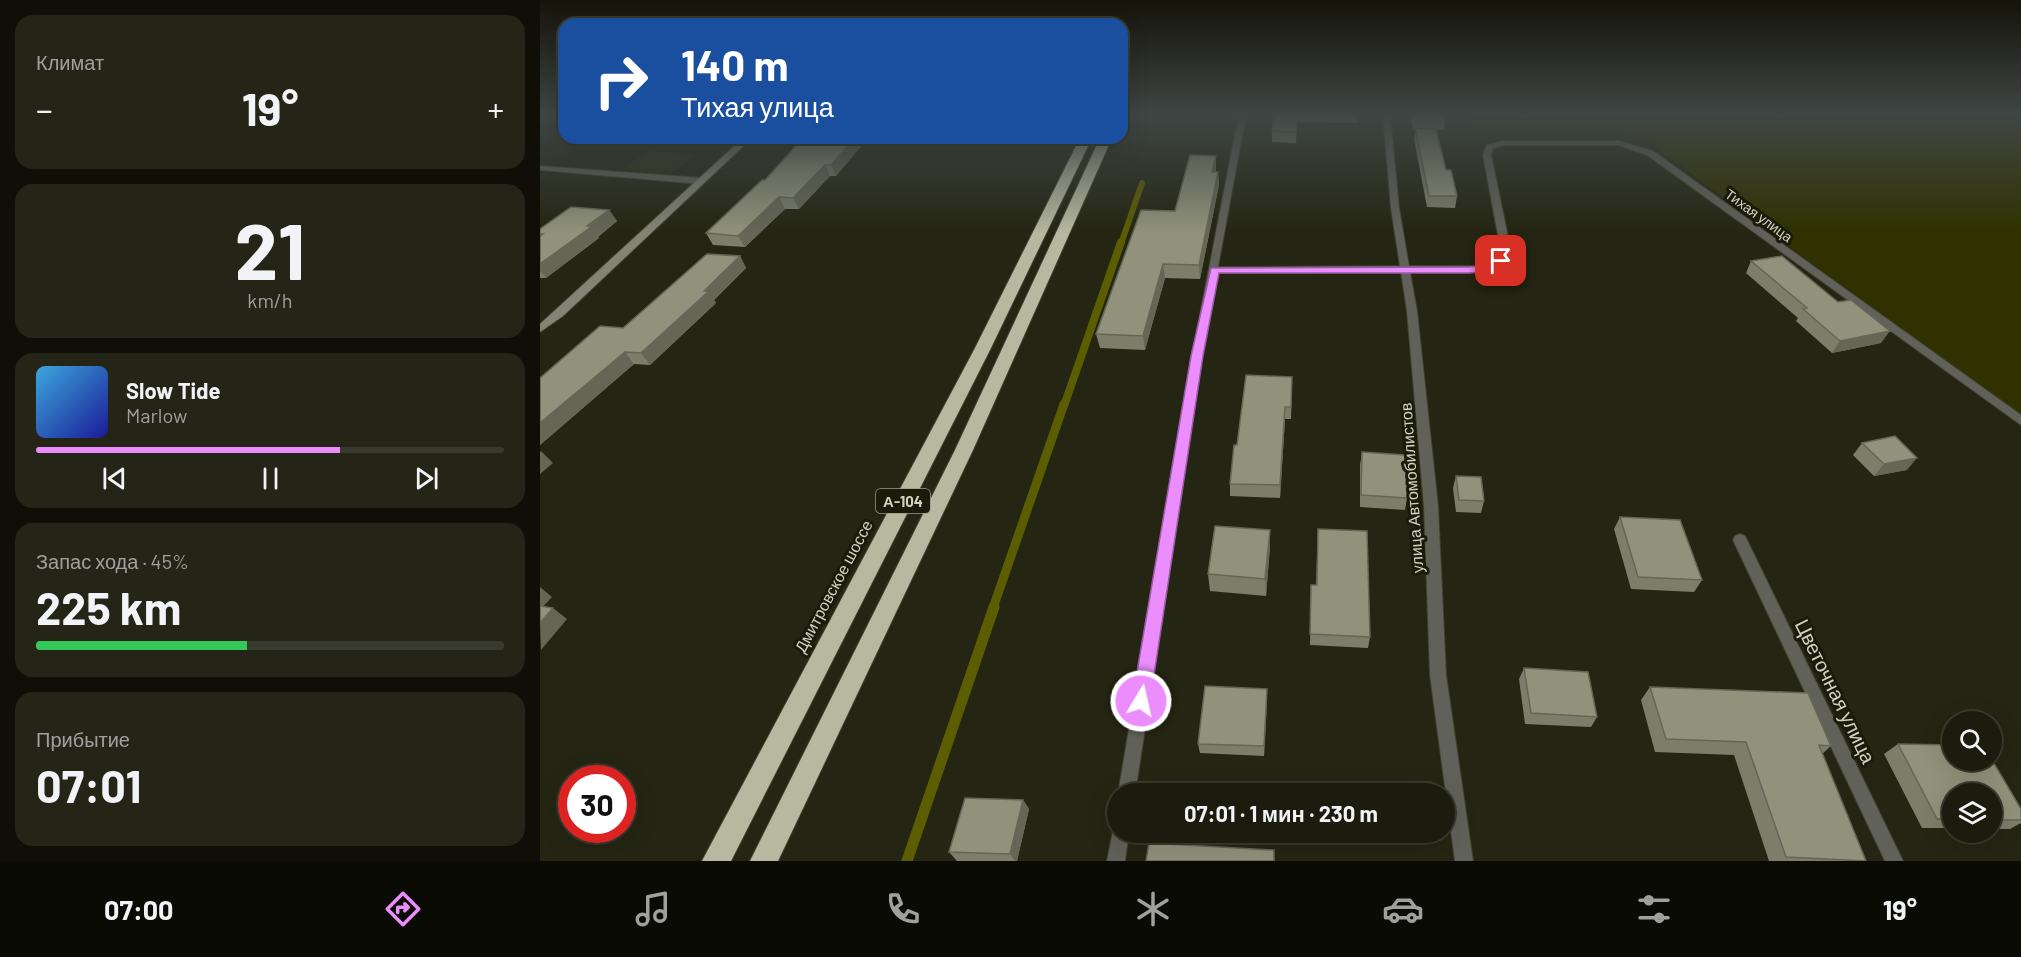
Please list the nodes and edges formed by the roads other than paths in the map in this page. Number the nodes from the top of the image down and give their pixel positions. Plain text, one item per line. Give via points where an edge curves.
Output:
1 (731, 154) edge
2 (1078, 154) edge
3 (1099, 154) edge
4 (1235, 154) edge
5 (1390, 154) edge
6 (1487, 154) edge
7 (1652, 154) edge
8 (540, 168) edge
9 (702, 181) junction
10 (1405, 269) junction
11 (1214, 270) junction
12 (540, 329) edge
13 (2021, 421) edge
14 (1740, 540) dead end
15 (1128, 783) edge
16 (1118, 843) edge
17 (716, 861) edge
18 (764, 861) edge
19 (1116, 861) edge
20 (1464, 861) edge
21 (1894, 861) edge

1 - 9 street
2 - 17 highway, Дмитровское шоссе / А-104 via 982,350
3 - 18 highway, А-104 via 964,450
4 - 11 street
5 - 10 street, улица Автомобилистов
6 - 10 street, Тихая улица via 1506,251 1501,261 1491,269
7 - 13 street, Тихая улица
8 - 9 street
9 - 12 street
10 - 11 street, Тихая улица
10 - 20 street, улица Автомобилистов via 1431,506 1438,675
11 - 15 street
14 - 21 street, Цветочная улица
16 - 19 street

